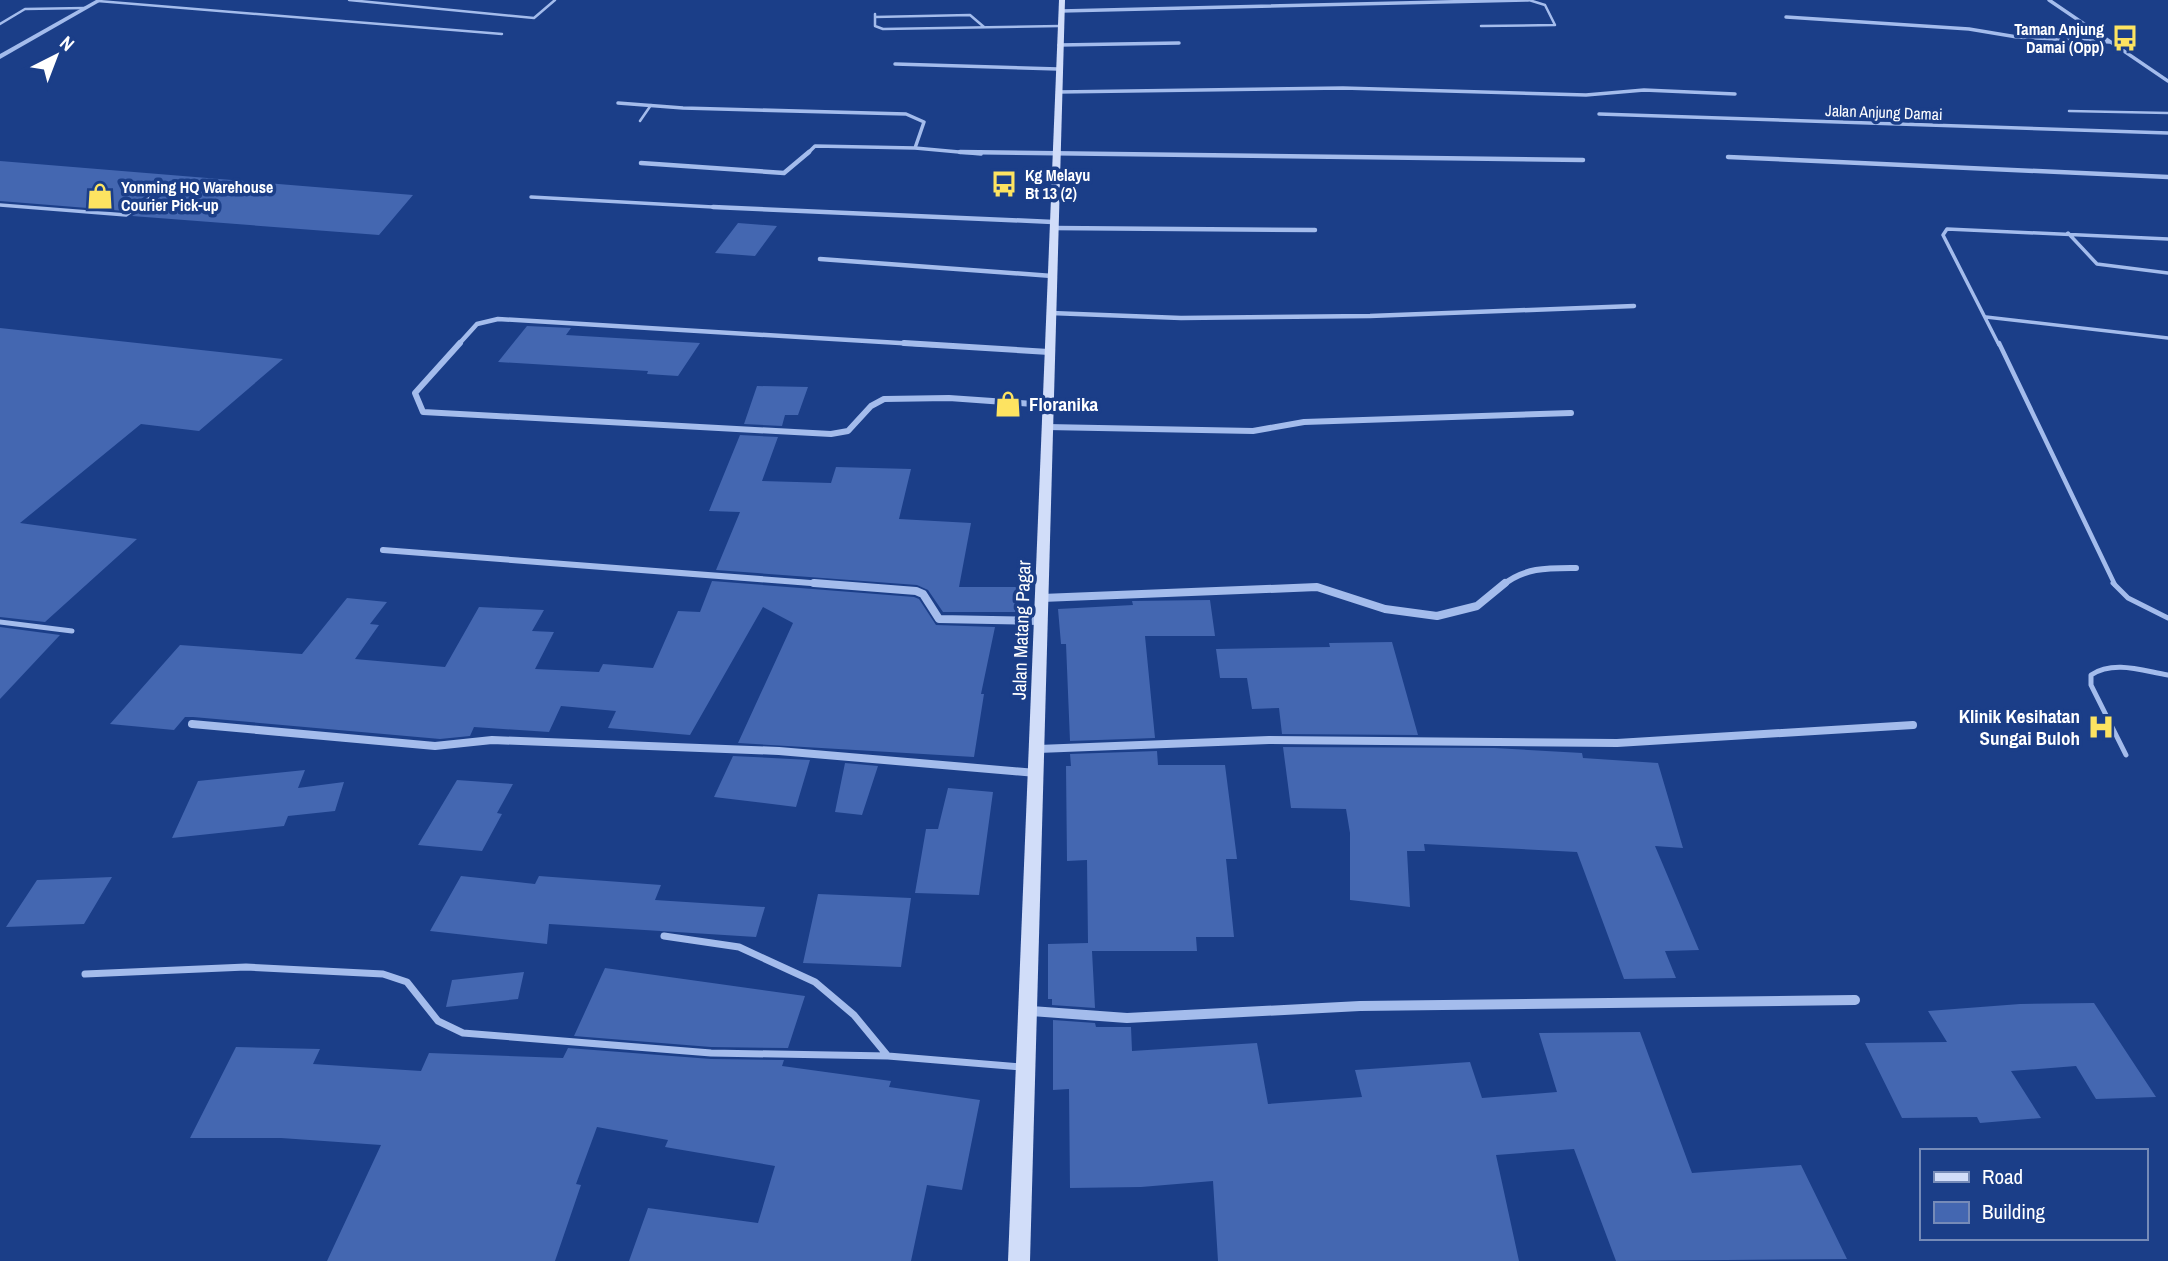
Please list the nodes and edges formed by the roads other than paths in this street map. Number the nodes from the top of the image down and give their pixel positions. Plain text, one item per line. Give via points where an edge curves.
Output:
1 (349, 0) edge
2 (555, 0) edge
3 (1528, 0) edge
4 (2049, 0) edge
5 (99, 1) edge
6 (85, 8) junction
7 (1061, 12) edge
8 (1786, 17) dead end
9 (0, 24) edge
10 (1481, 26) dead end
11 (984, 27) junction
12 (502, 34) dead end
13 (2110, 42) junction
14 (1179, 43) dead end
15 (1059, 45) junction
16 (0, 57) edge
17 (895, 64) dead end
18 (1058, 69) junction
19 (2168, 80) edge
20 (1058, 92) junction
21 (1735, 94) dead end
22 (618, 103) dead end
23 (651, 105) junction
24 (2069, 111) dead end
25 (2168, 113) edge
26 (1599, 114) dead end
27 (640, 121) dead end
28 (2168, 134) edge
29 (915, 148) junction
30 (1055, 156) junction
31 (1728, 157) dead end
32 (1583, 160) dead end
33 (641, 163) dead end
34 (2168, 177) edge
35 (163, 189) dead end
36 (531, 197) dead end
37 (0, 205) edge
38 (713, 207) joint
39 (1053, 225) junction
40 (1315, 230) dead end
41 (2068, 233) junction
42 (2168, 239) edge
43 (820, 259) dead end
44 (2168, 273) edge
45 (1052, 276) junction
46 (1634, 306) dead end
47 (1051, 313) junction
48 (1986, 317) junction
49 (2168, 338) edge
50 (1049, 352) junction
51 (1048, 405) junction
52 (1571, 413) dead end
53 (1047, 427) junction
54 (383, 550) dead end
55 (1576, 569) dead end
56 (1042, 598) junction
57 (2168, 618) edge
58 (1041, 621) junction
59 (0, 622) edge
60 (72, 631) dead end
61 (2168, 675) edge
62 (192, 724) dead end
63 (1913, 725) dead end
64 (1037, 749) junction
65 (2126, 755) dead end
66 (1036, 773) junction
67 (664, 936) dead end
68 (85, 974) dead end
69 (1855, 1000) dead end
70 (1029, 1010) junction
71 (888, 1056) junction
72 (1027, 1068) junction
73 (1018, 1261) edge

1 - 2 lane via 534,18
3 - 7 street
3 - 10 lane via 1545,5 1555,25
4 - 13 street
5 - 6 street
5 - 12 lane
6 - 9 lane via 24,9
6 - 16 street
7 - 11 lane
7 - 15 main road, Jalan Matang Pagar
8 - 13 street
11 - 11 lane via 883,29 875,26 875,15 970,15
13 - 19 street
14 - 15 street
15 - 18 main road, Jalan Matang Pagar
17 - 18 street
18 - 20 main road, Jalan Matang Pagar
20 - 21 street via 1343,88
20 - 30 main road, Jalan Matang Pagar
22 - 23 street
23 - 27 lane
23 - 29 street via 906,114 924,122
24 - 25 lane
26 - 28 street, Jalan Anjung Damai
29 - 30 street
29 - 33 street via 814,146 784,173
30 - 32 street
30 - 39 main road, Jalan Matang Pagar
31 - 34 street
35 - 37 lane via 126,215
36 - 38 lane
38 - 39 street
39 - 40 street
39 - 45 main road, Jalan Matang Pagar
41 - 42 lane
41 - 44 lane via 2097,264
41 - 48 lane via 1947,229 1943,235
43 - 45 street
45 - 47 main road, Jalan Matang Pagar
46 - 47 street via 1370,316 1181,318
47 - 50 main road, Jalan Matang Pagar
48 - 49 lane
48 - 57 lane via 2112,582 2128,598
50 - 51 main road, Jalan Matang Pagar
50 - 51 street via 498,319 477,324 415,394 423,412 831,434 848,431 871,405 884,399
51 - 53 main road, Jalan Matang Pagar
52 - 53 street via 1304,422 1254,431
53 - 56 main road, Jalan Matang Pagar
54 - 58 street via 916,591 923,594 939,619
55 - 56 street via 1539,568 1514,576 1476,606 1437,615 1385,609 1317,587
56 - 58 main road, Jalan Matang Pagar
58 - 64 main road, Jalan Matang Pagar
59 - 60 lane
61 - 65 lane via 2110,667 2091,675 2091,685
62 - 66 street via 435,746 492,740 779,751
63 - 64 street via 1617,743 1269,740
64 - 66 main road, Jalan Matang Pagar
66 - 70 main road, Jalan Matang Pagar
67 - 71 lane via 739,947 815,982 854,1015
68 - 71 lane via 290,966 362,972 395,977 414,987 435,1020 463,1033 712,1053
69 - 70 street via 1360,1006 1128,1018
70 - 72 main road, Jalan Matang Pagar
71 - 72 lane
72 - 73 main road, Jalan Matang Pagar

